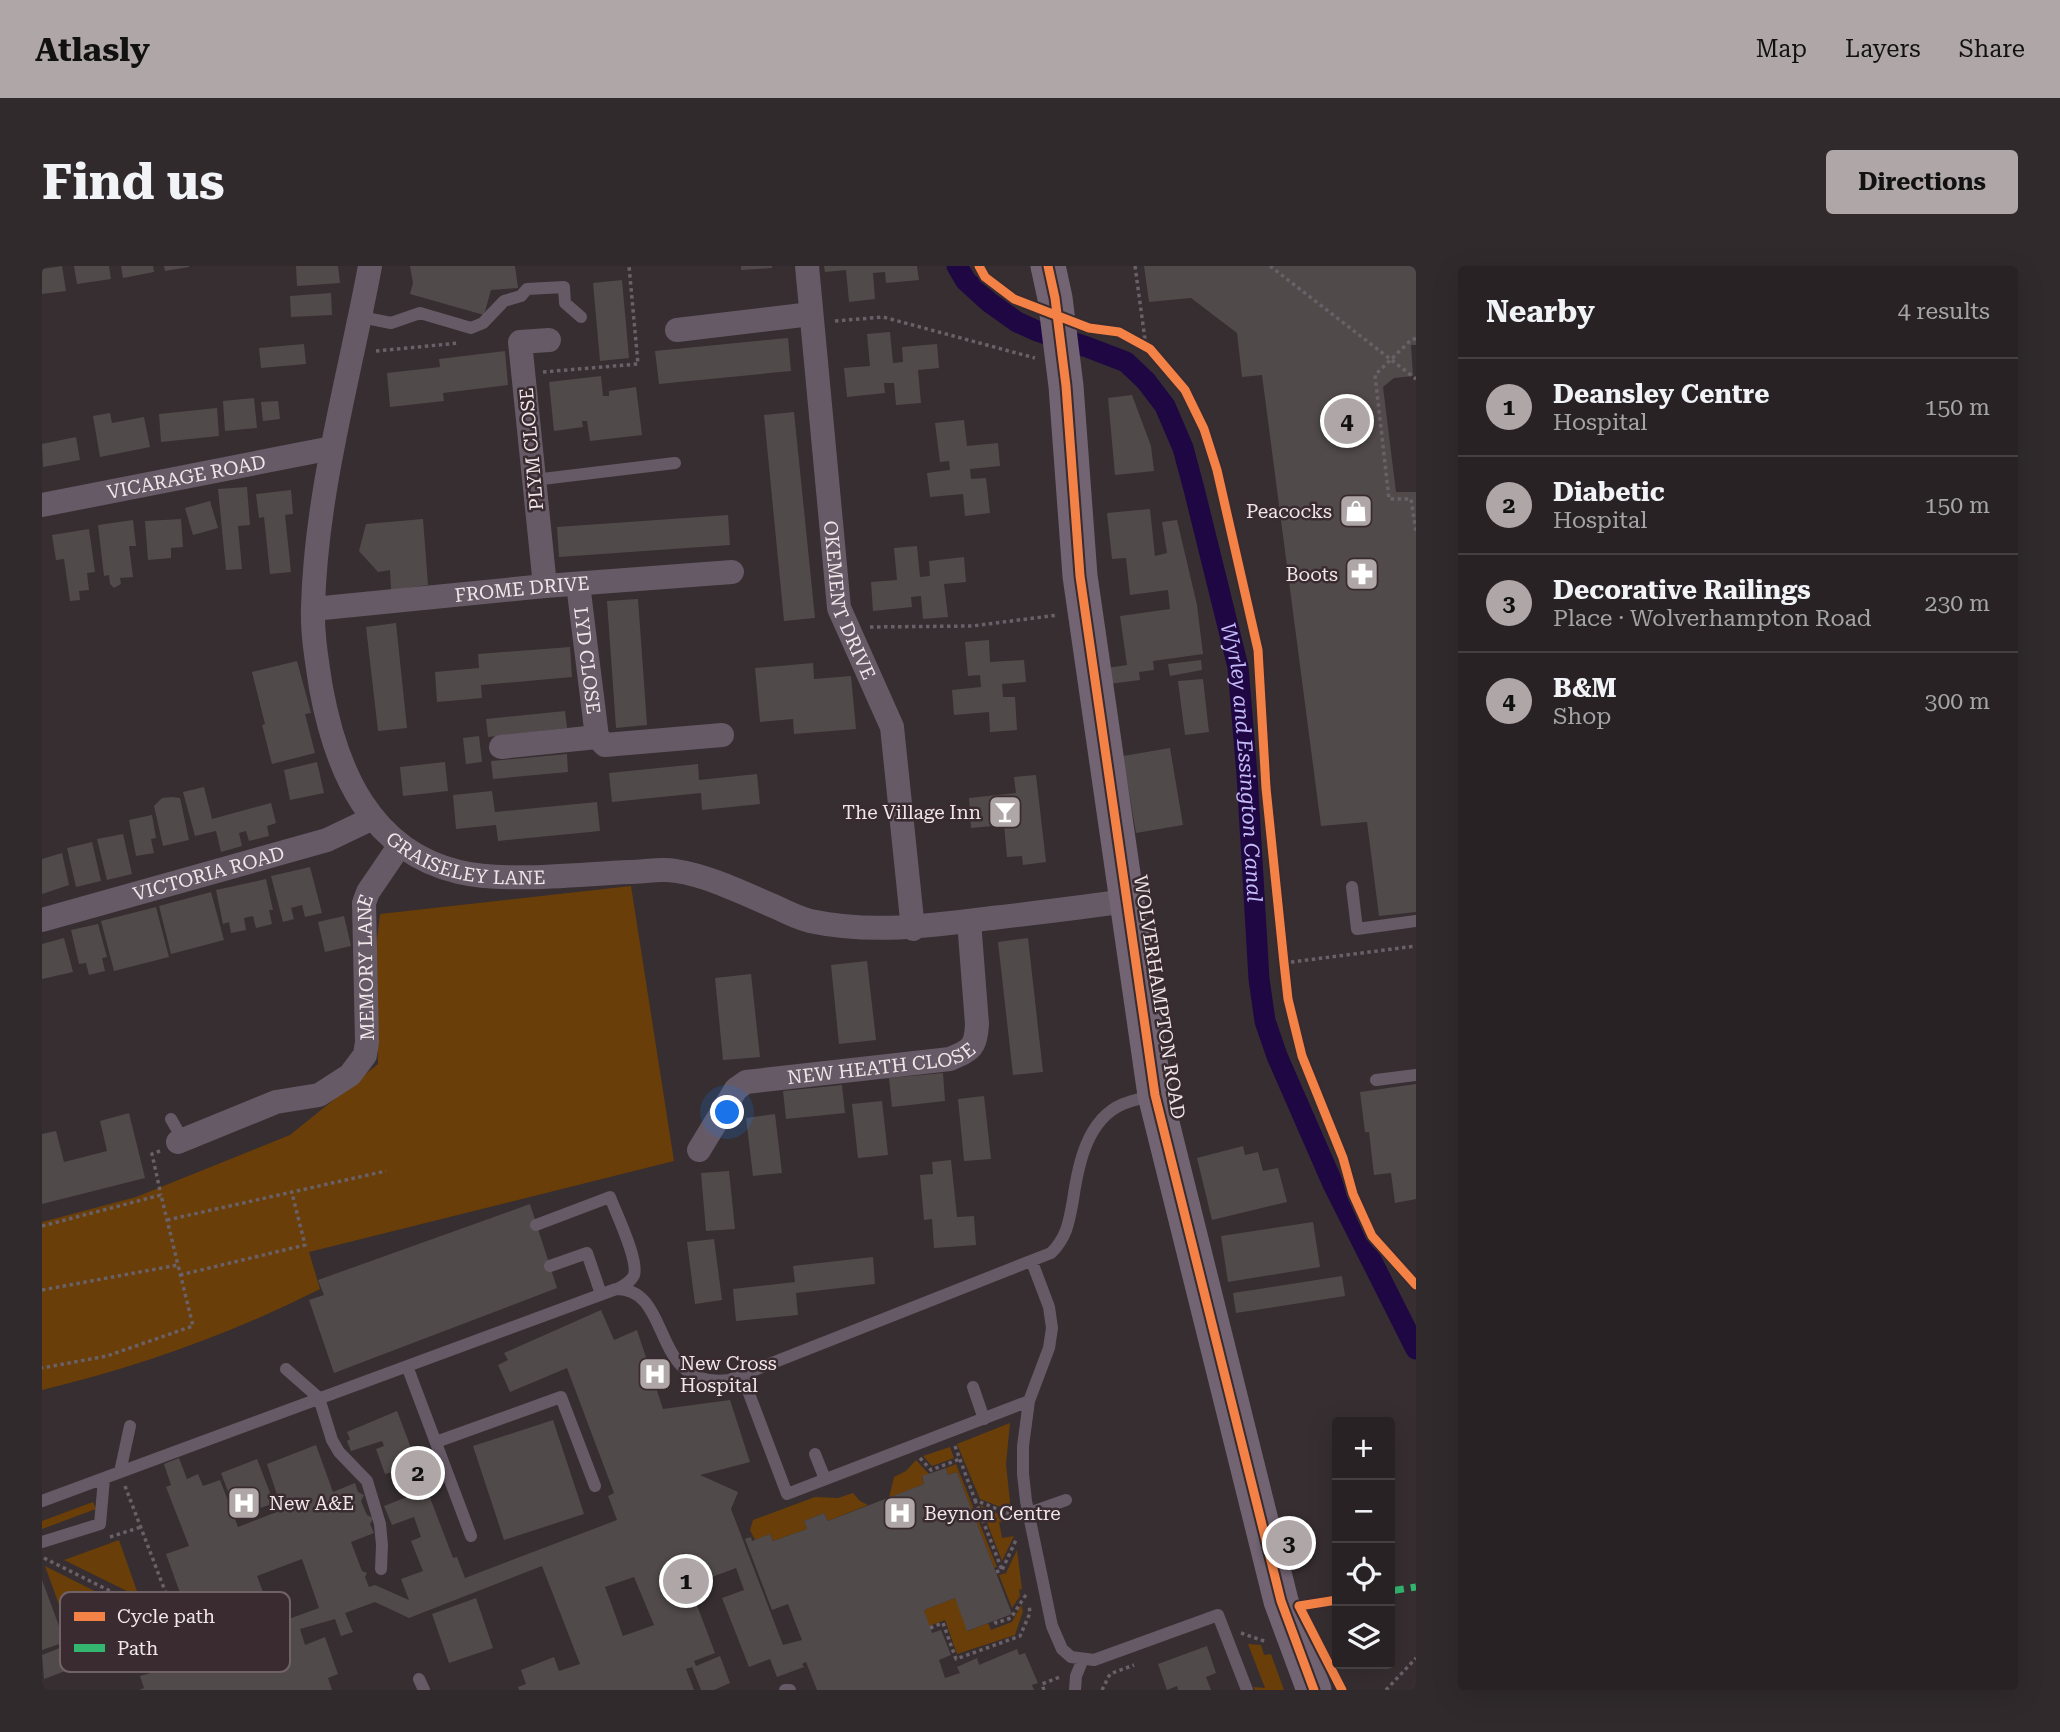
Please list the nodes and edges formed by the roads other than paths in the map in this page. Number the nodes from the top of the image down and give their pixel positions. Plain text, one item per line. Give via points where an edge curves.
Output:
1 (370, 266) edge
2 (807, 266) edge
3 (1052, 282) edge
4 (361, 317) junction
5 (581, 317) dead end
6 (812, 318) junction
7 (677, 330) dead end
8 (549, 340) dead end
9 (332, 448) junction
10 (675, 463) dead end
11 (534, 480) junction
12 (42, 505) edge
13 (732, 572) dead end
14 (578, 584) junction
15 (545, 586) junction
16 (313, 609) junction
17 (722, 736) dead end
18 (597, 737) junction
19 (501, 747) dead end
20 (373, 818) junction
21 (401, 845) junction
22 (1352, 887) dead end
23 (1127, 901) junction
24 (42, 919) edge
25 (969, 921) junction
26 (1416, 921) edge
27 (913, 929) junction
28 (1416, 1075) edge
29 (1376, 1080) dead end
30 (1155, 1095) junction
31 (177, 1134) road end
32 (699, 1150) dead end
33 (536, 1225) dead end
34 (1032, 1262) junction
35 (550, 1266) dead end
36 (616, 1289) junction
37 (601, 1294) junction
38 (407, 1366) junction
39 (286, 1369) dead end
40 (742, 1375) junction
41 (972, 1387) dead end
42 (320, 1398) junction
43 (1029, 1401) junction
44 (984, 1419) junction
45 (130, 1426) dead end
46 (436, 1442) junction
47 (815, 1454) dead end
48 (120, 1472) junction
49 (104, 1479) junction
50 (825, 1479) junction
51 (594, 1486) dead end
52 (1066, 1500) dead end
53 (42, 1501) edge
54 (1022, 1515) junction
55 (471, 1536) dead end
56 (42, 1542) edge
57 (381, 1569) dead end
58 (1083, 1658) junction
59 (1075, 1690) edge
60 (1247, 1690) edge
61 (1314, 1690) edge

1 - 4 street, GRAISELEY LANE
2 - 6 street, OKEMENT DRIVE
3 - 23 street, WOLVERHAMPTON ROAD via 1084,612
4 - 5 lane via 391,323 420,313 471,327 527,289 564,287 565,303
4 - 9 street, GRAISELEY LANE
6 - 7 street
6 - 27 street, OKEMENT DRIVE via 839,608 892,727
8 - 11 street, PLYM CLOSE via 520,342
9 - 12 street, VICARAGE ROAD
9 - 16 street, GRAISELEY LANE
10 - 11 lane
11 - 15 street, PLYM CLOSE
13 - 14 street, FROME DRIVE
14 - 15 street, FROME DRIVE
14 - 18 street, LYD CLOSE
15 - 16 street, FROME DRIVE
16 - 20 street, GRAISELEY LANE via 317,662 335,743 352,788
17 - 18 street, LYD CLOSE via 605,745
18 - 19 street, LYD CLOSE
20 - 21 street, GRAISELEY LANE
20 - 24 street, VICTORIA ROAD via 327,840
21 - 27 street, GRAISELEY LANE via 460,872 499,876 675,870 805,920 851,928
21 - 31 street, MEMORY LANE via 364,903 368,1042 365,1055 350,1075 319,1095 276,1102
22 - 26 lane via 1357,929
23 - 25 street, GRAISELEY LANE
23 - 30 street, WOLVERHAMPTON ROAD
25 - 27 street, GRAISELEY LANE
25 - 32 street, NEW HEATH CLOSE via 976,1040 968,1051 950,1059 746,1082 736,1089
28 - 29 lane
30 - 34 lane via 1122,1104 1095,1128 1079,1169 1069,1227 1056,1248
30 - 61 street, WOLVERHAMPTON ROAD via 1281,1601
33 - 36 lane via 610,1198 635,1273
34 - 40 lane
34 - 43 lane via 1052,1328
35 - 37 lane via 587,1253
36 - 37 lane
36 - 40 lane via 629,1289 648,1303 672,1353 687,1371 717,1381
37 - 38 lane
38 - 42 lane
38 - 46 lane
39 - 42 lane
40 - 50 lane via 787,1494
41 - 44 lane
42 - 48 lane
42 - 57 lane via 332,1440 367,1481 374,1499
43 - 44 lane
43 - 54 lane
44 - 50 lane
45 - 48 lane
46 - 51 lane via 561,1397
46 - 55 lane
47 - 50 lane
48 - 49 lane
49 - 53 lane
49 - 56 lane via 100,1524
52 - 54 lane
54 - 58 lane via 1052,1626 1062,1649 1071,1657
58 - 59 lane
58 - 60 lane via 1094,1660 1218,1615

